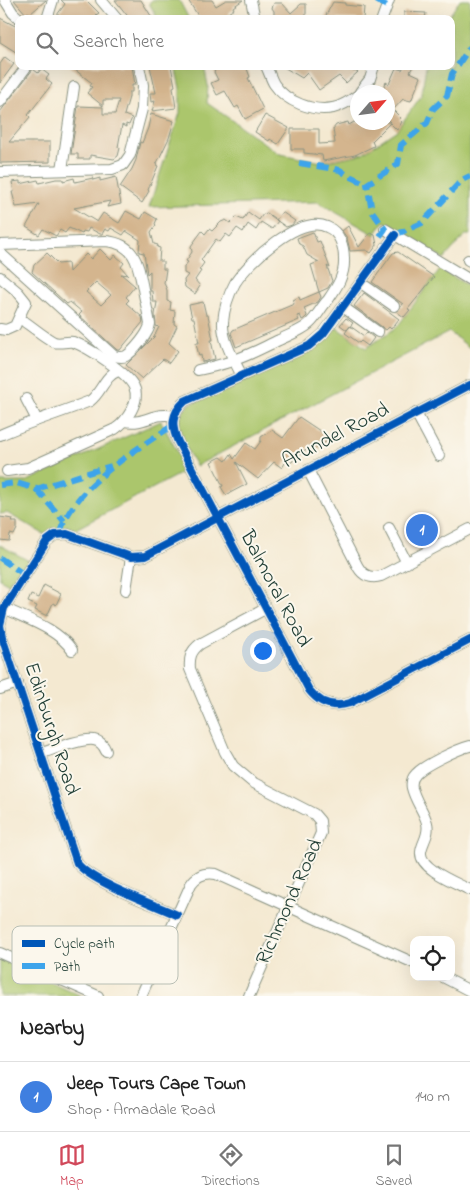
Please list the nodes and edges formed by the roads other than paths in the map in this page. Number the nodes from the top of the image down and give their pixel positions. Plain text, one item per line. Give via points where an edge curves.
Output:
1 (5, 0) edge
2 (53, 0) edge
3 (101, 0) edge
4 (251, 0) edge
5 (389, 0) edge
6 (16, 15) edge
7 (47, 15) edge
8 (114, 15) edge
9 (254, 15) edge
10 (383, 15) edge
11 (25, 70) edge
12 (140, 70) edge
13 (268, 70) edge
14 (373, 70) edge
15 (365, 85) edge
16 (74, 87) dead end
17 (2, 96) edge
18 (350, 100) edge
19 (62, 170) junction
20 (0, 172) edge
21 (385, 229) dead end
22 (396, 235) junction
23 (0, 245) edge
24 (0, 253) edge
25 (0, 277) edge
26 (470, 280) edge
27 (361, 283) junction
28 (394, 306) dead end
29 (343, 307) junction
30 (25, 322) dead end
31 (0, 329) edge
32 (378, 332) dead end
33 (234, 360) junction
34 (198, 370) dead end
35 (118, 371) junction
36 (242, 376) junction
37 (470, 385) edge
38 (26, 398) dead end
39 (416, 413) junction
40 (174, 416) junction
41 (37, 420) junction
42 (126, 421) junction
43 (0, 435) edge
44 (439, 456) dead end
45 (308, 470) junction
46 (7, 471) dead end
47 (218, 517) junction
48 (389, 528) dead end
49 (470, 530) edge
50 (131, 557) junction
51 (407, 563) junction
52 (126, 590) dead end
53 (4, 608) junction
54 (265, 609) junction
55 (470, 640) edge
56 (72, 650) dead end
57 (18, 683) junction
58 (0, 689) edge
59 (470, 746) edge
60 (106, 751) dead end
61 (42, 753) junction
62 (470, 890) edge
63 (289, 906) junction
64 (177, 915) junction
65 (172, 926) edge
66 (0, 952) edge
67 (12, 957) edge
68 (410, 961) edge
69 (451, 981) edge
70 (71, 984) edge
71 (146, 984) edge
72 (470, 991) edge
73 (98, 996) edge
74 (141, 996) edge
75 (249, 996) edge

1 - 6 street
2 - 7 street
3 - 8 street
4 - 9 street
5 - 10 street
11 - 17 street
12 - 19 street via 142,109 129,158 116,168
13 - 18 street via 281,92 303,105 335,108
14 - 15 street
16 - 19 street
19 - 20 street
21 - 22 street
22 - 26 street
22 - 27 street
23 - 24 street via 106,241 120,244 130,251 138,265 150,324 148,332 128,354 121,357 112,354
25 - 31 street via 26,302 15,326
27 - 28 street
27 - 29 street
29 - 32 street
29 - 36 street via 323,334 309,346
30 - 35 street via 53,341 74,342 107,360
33 - 33 street via 223,325 230,295 243,272 260,254 310,224 333,230 344,250 345,263 336,289 318,314 297,332
33 - 34 street
33 - 36 street
35 - 41 street via 109,375 92,399
35 - 42 street via 132,383 136,392
36 - 40 street via 185,401
37 - 39 street, Arundel Road
38 - 41 street
39 - 44 street
39 - 45 street, Arundel Road
40 - 42 street via 161,414 140,422
40 - 47 street, Balmoral Road via 174,433
41 - 43 street
42 - 46 street via 28,468
45 - 47 street, Arundel Road
45 - 51 street via 363,574 378,577
47 - 50 street via 145,556
47 - 54 street, Balmoral Road
48 - 51 street
49 - 51 street
50 - 52 street
50 - 53 street, Edinburgh Road via 67,534 55,535 47,541
53 - 56 street via 60,637
53 - 57 street, Edinburgh Road via 0,619 1,631
54 - 55 street, Balmoral Road via 309,690 322,702 333,705 350,703
54 - 63 street, Richmond Road via 200,644 193,650 189,662 225,752 234,766 252,782 314,814 320,821 321,833
57 - 58 street
57 - 61 street, Edinburgh Road
59 - 62 street via 426,767 414,775 412,782 414,795 428,826 421,851 423,862 428,868
60 - 61 street via 101,743 91,740
61 - 64 street, Edinburgh Road via 75,859 80,866 102,882
63 - 64 street via 216,874 206,873 191,884
63 - 68 street
63 - 75 street, Richmond Road
64 - 65 street
66 - 67 street
69 - 72 street
70 - 73 street
71 - 74 street

